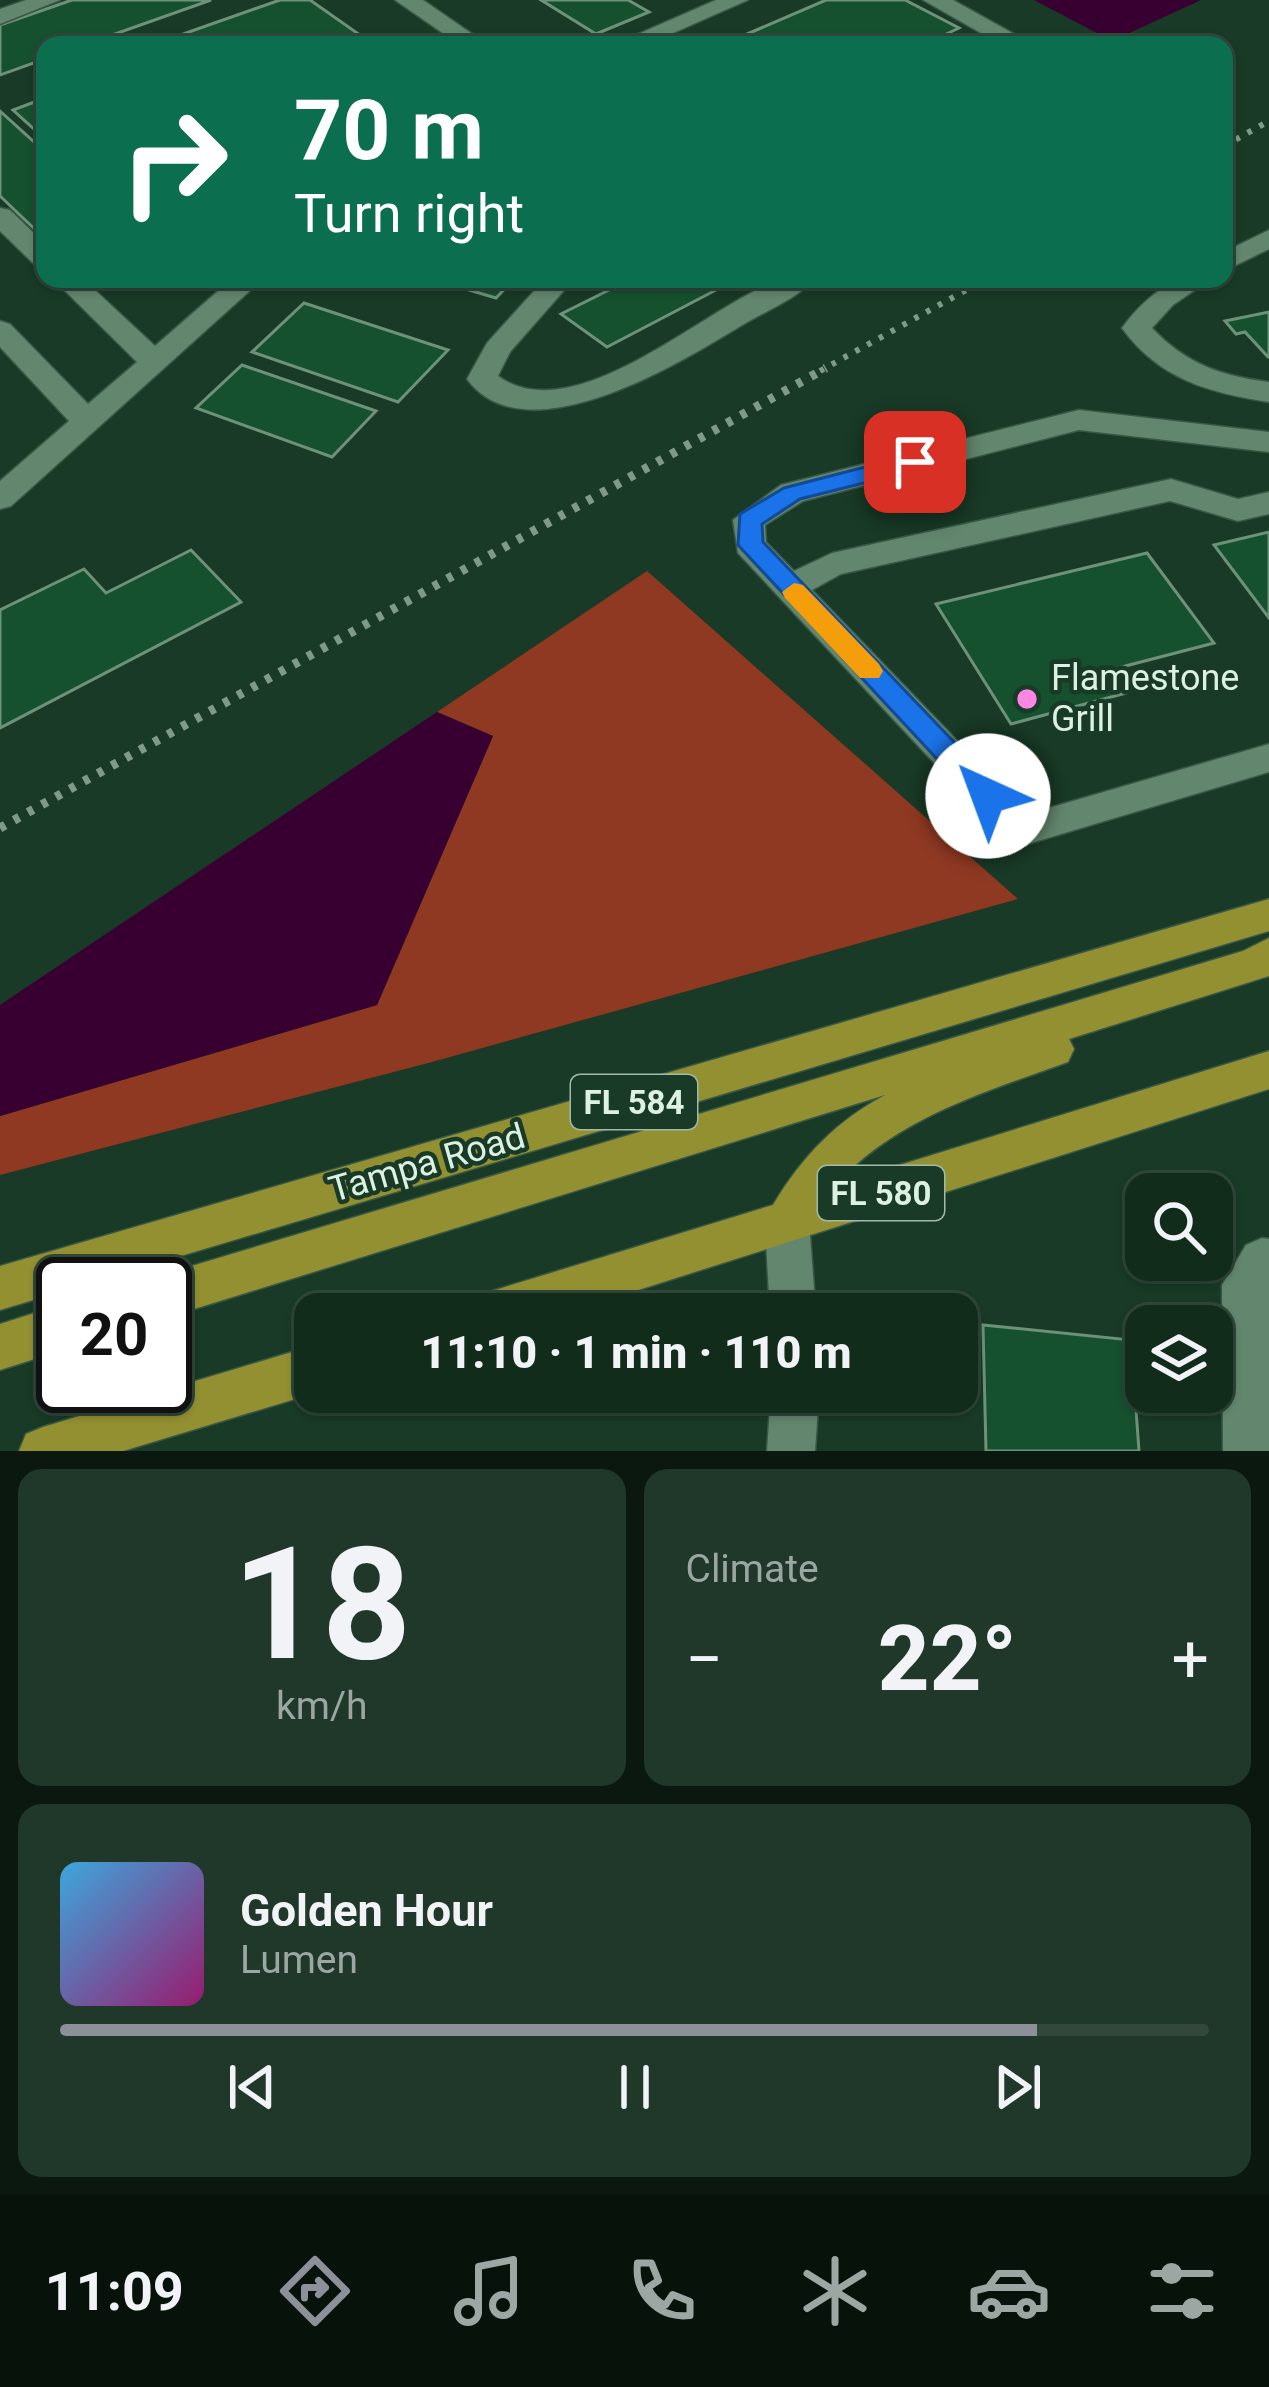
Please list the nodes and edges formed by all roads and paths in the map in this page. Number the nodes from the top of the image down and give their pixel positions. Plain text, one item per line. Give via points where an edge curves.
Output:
1 (48, 0) edge
2 (408, 0) edge
3 (736, 0) edge
4 (935, 0) edge
5 (0, 17) edge
6 (462, 36) edge
7 (647, 36) edge
8 (1003, 36) edge
9 (0, 216) edge
10 (1269, 238) edge
11 (36, 250) edge
12 (1233, 258) edge
13 (76, 288) edge
14 (239, 288) edge
15 (552, 288) edge
16 (784, 288) edge
17 (1181, 288) edge
18 (0, 330) edge
19 (154, 362) junction
20 (1269, 392) edge
21 (87, 421) junction
22 (1269, 442) edge
23 (0, 498) edge
24 (1269, 503) edge
25 (790, 587) junction
26 (1269, 758) edge
27 (1269, 916) edge
28 (1269, 955) edge
29 (1269, 986) edge
30 (1269, 1070) edge
31 (788, 1222) junction
32 (1269, 1261) edge
33 (0, 1288) edge
34 (192, 1288) edge
35 (560, 1293) edge
36 (792, 1293) edge
37 (36, 1336) edge
38 (0, 1347) edge
39 (294, 1376) edge
40 (794, 1413) edge
41 (90, 1443) edge
42 (43, 1451) edge
43 (791, 1451) edge
44 (1247, 1451) edge

1 - 5 street
2 - 6 street
3 - 7 street
4 - 8 street
9 - 11 street
10 - 12 street
13 - 19 street
14 - 19 street
15 - 16 street via 496,349 482,379 509,398 555,401 602,389
17 - 20 street via 1136,328 1166,362 1208,384
18 - 21 street
19 - 21 street
21 - 23 street
22 - 25 street via 1079,420 792,494 749,520 750,545
24 - 25 street via 1238,510 1171,490 832,566
25 - 26 street via 1021,830
27 - 33 main road, Tampa Road / FL 584
28 - 34 main road
29 - 31 main road via 1032,1055 904,1108 842,1149
30 - 31 main road, FL 580
31 - 35 main road, FL 580
31 - 36 street
32 - 44 street via 1246,1285
37 - 38 main road
39 - 41 main road
40 - 43 street
41 - 42 main road

